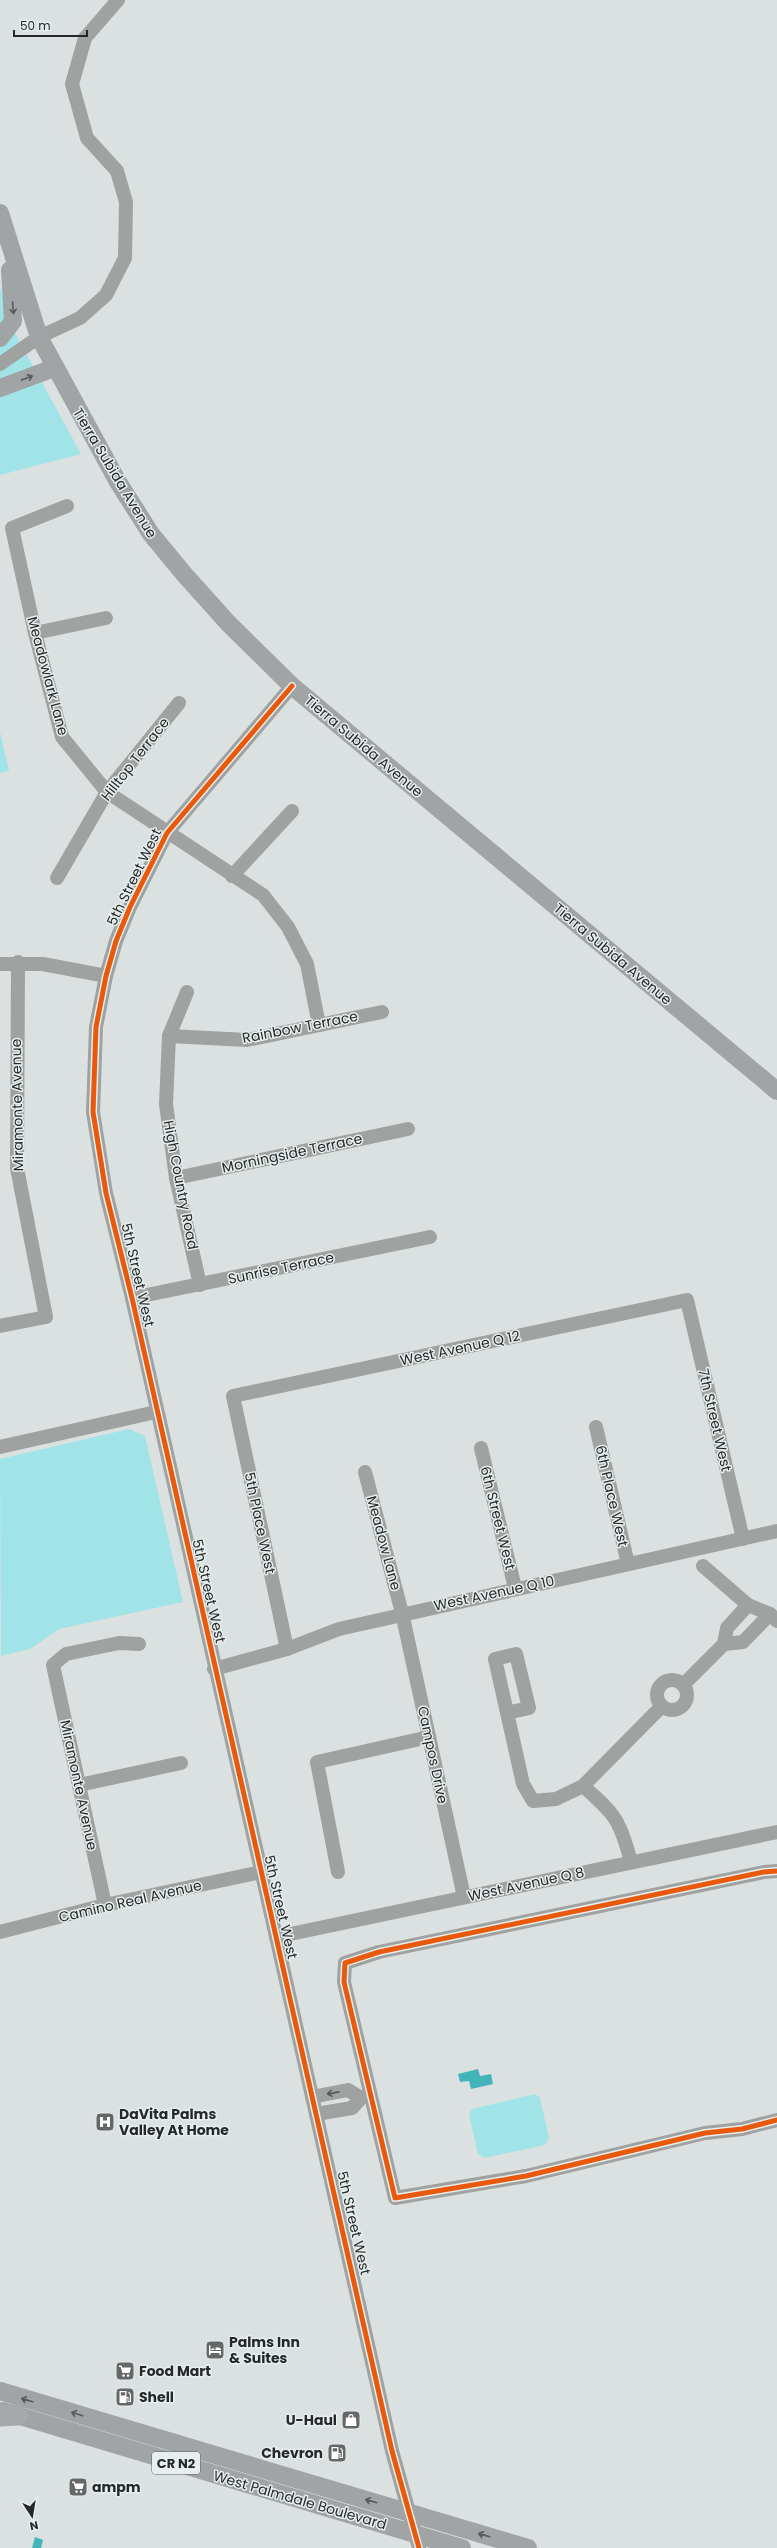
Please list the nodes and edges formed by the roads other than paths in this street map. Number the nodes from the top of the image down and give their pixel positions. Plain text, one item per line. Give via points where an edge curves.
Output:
1 (118, 0) edge
2 (0, 213) edge
3 (8, 241) junction
4 (0, 338) edge
5 (38, 338) junction
6 (0, 364) edge
7 (54, 368) junction
8 (0, 388) edge
9 (67, 506) dead end
10 (106, 618) dead end
11 (35, 633) junction
12 (292, 686) junction
13 (179, 703) dead end
14 (107, 792) junction
15 (292, 811) dead end
16 (167, 833) junction
17 (232, 876) junction
18 (57, 878) dead end
19 (18, 962) junction
20 (0, 964) edge
21 (106, 976) junction
22 (187, 992) dead end
23 (382, 1012) dead end
24 (319, 1025) junction
25 (169, 1036) junction
26 (777, 1091) edge
27 (408, 1129) dead end
28 (176, 1178) junction
29 (430, 1237) dead end
30 (200, 1285) junction
31 (132, 1298) junction
32 (687, 1300) joint
33 (0, 1326) edge
34 (233, 1396) joint
35 (156, 1412) junction
36 (596, 1427) dead end
37 (0, 1446) edge
38 (481, 1448) dead end
39 (365, 1472) dead end
40 (777, 1531) edge
41 (743, 1539) junction
42 (628, 1564) junction
43 (703, 1566) dead end
44 (515, 1588) junction
45 (748, 1605) junction
46 (402, 1613) junction
47 (774, 1618) edge
48 (139, 1644) dead end
49 (724, 1644) junction
50 (286, 1649) junction
51 (214, 1669) junction
52 (683, 1684) junction
53 (662, 1706) junction
54 (507, 1713) dead end
55 (429, 1737) junction
56 (181, 1763) dead end
57 (79, 1785) junction
58 (584, 1786) junction
59 (777, 1832) edge
60 (631, 1862) junction
61 (261, 1872) junction
62 (338, 1872) dead end
63 (777, 1872) edge
64 (464, 1897) junction
65 (105, 1905) junction
66 (0, 1932) edge
67 (276, 1937) junction
68 (312, 2097) junction
69 (365, 2097) junction
70 (316, 2114) junction
71 (777, 2120) edge
72 (0, 2391) edge
73 (55, 2408) junction
74 (6, 2414) edge
75 (51, 2425) junction
76 (101, 2440) junction
77 (166, 2440) junction
78 (166, 2460) junction
79 (246, 2463) junction
80 (409, 2512) junction
81 (418, 2541) edge
82 (462, 2548) edge
83 (528, 2548) edge

1 - 5 street via 85,38 72,84 87,138 117,171 126,202 125,258 106,295 80,318
2 - 3 main road, Tierra Subida Avenue
3 -> 4 main road via 14,322
3 - 5 main road, Tierra Subida Avenue
5 - 6 street
5 - 7 main road, Tierra Subida Avenue
8 -> 7 main road
7 - 12 main road, Tierra Subida Avenue via 118,482 151,534 228,624
9 - 11 street, Meadowlark Lane via 12,528
10 - 11 street
11 - 14 street, Meadowlark Lane via 62,737
12 - 16 street, 5th Street West
12 - 26 main road, Tierra Subida Avenue
13 - 14 street, Hilltop Terrace
14 - 16 street, Meadowlark Lane
14 - 18 street, Hilltop Terrace
15 - 17 street
16 - 17 street, Meadowlark Lane
16 - 21 street, 5th Street West via 130,907 116,941
17 - 24 street, Meadowlark Lane via 263,895 288,927 307,964
19 - 20 street
19 - 21 street via 65,967
19 - 33 street, Miramonte Avenue via 17,1168 46,1317
21 - 31 street, 5th Street West via 96,1027 93,1112 106,1193
22 - 25 street, High Country Road
23 - 24 street, Rainbow Terrace
24 - 25 street, Rainbow Terrace via 247,1040
25 - 28 street, High Country Road via 166,1104
27 - 28 street, Morningside Terrace
28 - 30 street, High Country Road
29 - 30 street, Sunrise Terrace
30 - 31 street, Sunrise Terrace
31 - 35 street, 5th Street West
32 - 34 street, West Avenue Q 12
32 - 41 street, 7th Street West
34 - 50 street, 5th Place West
35 - 37 street
35 - 51 street, 5th Street West
36 - 42 street, 6th Place West
38 - 44 street, 6th Street West
39 - 46 street, Meadow Lane
40 - 41 street, West Avenue Q 10
41 - 42 street, West Avenue Q 10
42 - 44 street, West Avenue Q 10
43 - 45 street
44 - 46 street, West Avenue Q 10
45 - 47 street
45 - 49 street via 727,1628
46 - 50 street, West Avenue Q 10 via 339,1628
46 - 55 street, Campos Drive
47 - 49 street via 743,1642
48 - 57 street, Miramonte Avenue via 119,1643 66,1654 53,1666
49 - 52 street
50 - 51 street, West Avenue Q 10
51 - 61 street, 5th Street West
52 - 53 street via 687,1692 684,1705 676,1710
52 - 53 street via 674,1680 661,1685 657,1698
53 - 58 street
54 - 58 street via 523,1784 533,1801 556,1799
55 - 62 street via 317,1762
55 - 64 street, Campos Drive
56 - 57 street
57 - 65 street, Miramonte Avenue
58 - 60 street via 606,1806 623,1830
59 - 60 street, West Avenue Q 8
60 - 64 street, West Avenue Q 8
61 - 65 street, Camino Real Avenue
61 - 67 street, 5th Street West
63 - 69 street via 764,1872 379,1952 345,1963 344,1982
64 - 67 street, West Avenue Q 8
65 - 66 street, Camino Real Avenue
67 - 68 street, 5th Street West
69 -> 68 street via 348,2090
68 - 70 street, 5th Street West
69 - 70 street via 352,2108
69 - 71 street via 395,2198 526,2176 705,2133 742,2129
70 - 80 street, 5th Street West via 392,2452
73 -> 72 main road, West Palmdale Boulevard / CR N2
73 - 75 main road
77 -> 73 main road, West Palmdale Boulevard / CR N2
74 - 75 main road, West Palmdale Boulevard / CR N2
75 - 76 main road, West Palmdale Boulevard / CR N2
76 - 77 main road via 113,2437 152,2444
76 - 78 main road, West Palmdale Boulevard / CR N2
77 - 79 main road, West Palmdale Boulevard / CR N2
78 - 79 main road via 171,2454 178,2452 226,2465
78 - 81 main road, West Palmdale Boulevard / CR N2
80 -> 79 main road, West Palmdale Boulevard / CR N2
80 - 81 street, 5th Street West
83 -> 80 main road, West Palmdale Boulevard / CR N2
81 - 82 main road, West Palmdale Boulevard / CR N2

